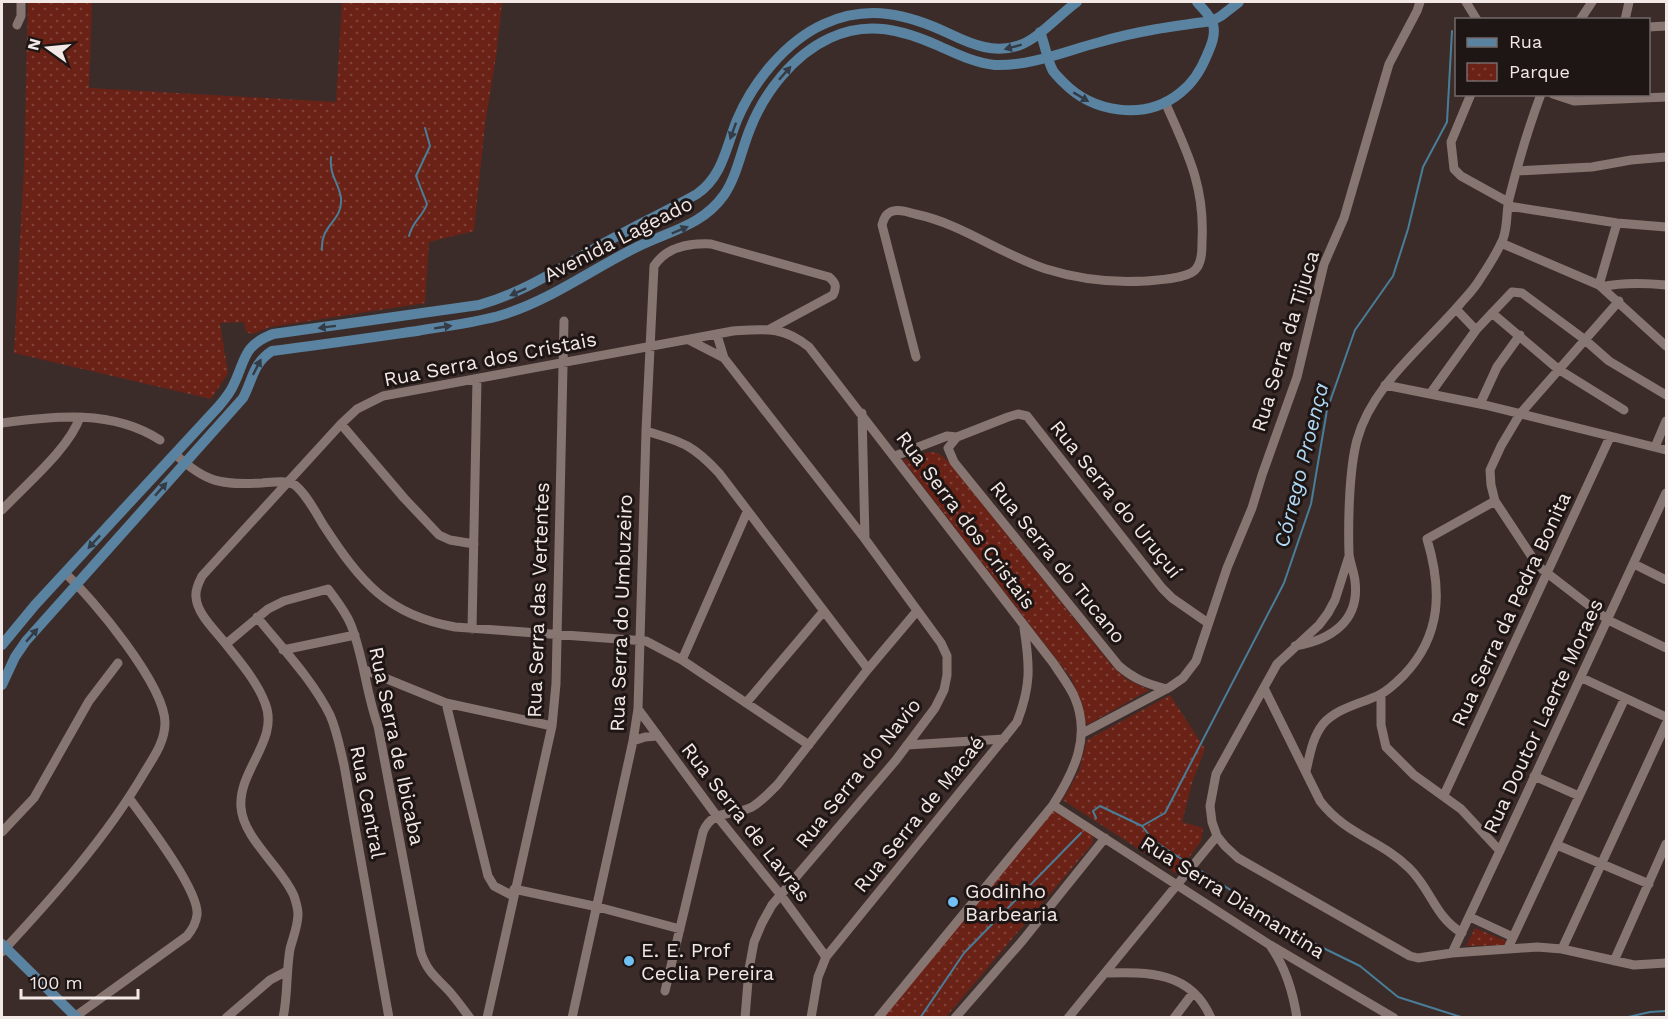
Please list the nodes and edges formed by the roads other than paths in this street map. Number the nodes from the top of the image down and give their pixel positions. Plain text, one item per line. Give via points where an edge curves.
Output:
1 (21, 2) edge
2 (1077, 2) edge
3 (1197, 2) edge
4 (1239, 2) edge
5 (1420, 2) edge
6 (1466, 2) edge
7 (1592, 2) edge
8 (1629, 2) edge
9 (1476, 18) edge
10 (1581, 18) edge
11 (1625, 18) edge
12 (1212, 21) junction
13 (17, 24) dead end
14 (1666, 26) edge
15 (1650, 27) edge
16 (1040, 32) junction
17 (1049, 58) junction
18 (1470, 96) edge
19 (1540, 96) edge
20 (1559, 96) edge
21 (1630, 97) edge
22 (1666, 97) edge
23 (1165, 102) junction
24 (1666, 157) edge
25 (1517, 171) junction
26 (1508, 204) junction
27 (1617, 223) junction
28 (1666, 227) edge
29 (1501, 243) junction
30 (1666, 285) edge
31 (1600, 286) junction
32 (1619, 301) junction
33 (1456, 309) junction
34 (1492, 313) junction
35 (564, 321) dead end
36 (770, 329) junction
37 (1476, 330) junction
38 (717, 335) junction
39 (1520, 335) junction
40 (265, 337) junction
41 (689, 340) junction
42 (1586, 341) junction
43 (1666, 346) edge
44 (649, 348) junction
45 (272, 351) junction
46 (916, 357) dead end
47 (724, 358) junction
48 (564, 363) junction
49 (1558, 369) junction
50 (477, 378) junction
51 (1385, 385) junction
52 (1430, 394) junction
53 (1666, 395) edge
54 (1480, 404) junction
55 (1624, 410) dead end
56 (862, 413) junction
57 (1520, 414) junction
58 (80, 417) junction
59 (1666, 421) edge
60 (2, 423) edge
61 (341, 424) junction
62 (646, 431) junction
63 (957, 436) junction
64 (1610, 437) junction
65 (160, 440) dead end
66 (1655, 447) junction
67 (1666, 450) edge
68 (175, 454) junction
69 (895, 456) junction
70 (184, 463) junction
71 (286, 482) junction
72 (1666, 493) edge
73 (1495, 501) junction
74 (2, 510) edge
75 (747, 512) junction
76 (865, 539) junction
77 (474, 544) junction
78 (1349, 556) junction
79 (1634, 564) junction
80 (65, 573) junction
81 (1548, 575) junction
82 (1666, 580) edge
83 (77, 584) junction
84 (917, 611) junction
85 (823, 612) junction
86 (257, 617) junction
87 (1608, 620) junction
88 (1208, 623) junction
89 (1024, 625) junction
90 (472, 628) junction
91 (355, 635) junction
92 (557, 635) junction
93 (643, 641) junction
94 (2, 645) edge
95 (226, 645) junction
96 (1295, 647) junction
97 (1666, 648) edge
98 (283, 650) junction
99 (682, 660) junction
100 (118, 663) dead end
101 (868, 669) junction
102 (365, 670) junction
103 (1582, 678) junction
104 (2, 685) edge
105 (1264, 688) junction
106 (1167, 689) junction
107 (1381, 695) junction
108 (1625, 698) junction
109 (446, 703) junction
110 (746, 703) junction
111 (638, 709) junction
112 (1666, 717) edge
113 (1666, 724) edge
114 (552, 726) junction
115 (1081, 734) junction
116 (658, 736) junction
117 (1004, 739) junction
118 (633, 741) junction
119 (809, 745) junction
120 (907, 745) junction
121 (1306, 771) junction
122 (1534, 776) junction
123 (1444, 795) junction
124 (1579, 796) junction
125 (129, 798) junction
126 (1053, 805) junction
127 (716, 815) junction
128 (2, 832) edge
129 (1217, 836) junction
130 (1106, 838) junction
131 (1666, 844) edge
132 (1557, 845) junction
133 (1500, 851) junction
134 (1602, 864) junction
135 (1178, 884) junction
136 (1649, 884) junction
137 (514, 893) junction
138 (780, 894) junction
139 (598, 907) junction
140 (1470, 917) junction
141 (680, 929) junction
142 (1462, 933) junction
143 (1513, 937) junction
144 (1270, 945) junction
145 (3, 948) edge
146 (1508, 948) junction
147 (1562, 949) junction
148 (1452, 953) junction
149 (826, 957) junction
150 (1614, 961) junction
151 (1666, 963) edge
152 (287, 972) junction
153 (1105, 973) junction
154 (665, 991) dead end
155 (1193, 993) junction
156 (77, 1017) edge
157 (226, 1017) edge
158 (283, 1017) edge
159 (390, 1017) edge
160 (470, 1017) edge
161 (487, 1017) edge
162 (572, 1017) edge
163 (745, 1017) edge
164 (811, 1017) edge
165 (878, 1017) edge
166 (954, 1017) edge
167 (1068, 1017) edge
168 (1173, 1017) edge
169 (1211, 1017) edge
170 (1297, 1017) edge
171 (1394, 1017) edge

1 - 13 street
2 - 16 main road, Avenida Lageado
3 - 12 main road
4 - 12 main road, Avenida Lageado
5 - 88 street, Rua Serra da Tijuca via 1389,64 1344,218 1324,264 1298,377
6 - 9 street
7 - 10 street
8 - 11 street
12 - 17 main road, Avenida Lageado via 1136,32
12 - 23 main road via 1213,40 1202,67 1180,93
14 - 15 street
16 - 17 main road
16 -> 40 main road, Avenida Lageado via 1020,45 990,48 893,14 859,12 842,17 810,31 762,75 743,106 721,167 710,184 697,194 504,298
17 -> 23 main road via 1054,72 1072,92 1101,107 1133,110
45 -> 17 main road, Avenida Lageado via 503,315 567,286 640,245 689,226 711,210 724,194 757,113 786,71 803,55 842,32 866,27 897,30 985,63 1017,65
18 - 26 street via 1451,142 1454,169
19 - 25 street
20 - 21 street via 1574,101
21 - 22 street
23 - 46 street via 1186,145 1199,191 1203,231 1196,269 1186,275 1151,280 1081,278 1032,264 946,223 892,211 882,225
24 - 25 street via 1592,167
25 - 26 street
26 - 27 street
26 - 29 street
27 - 28 street
27 - 31 street
29 - 31 street
29 - 33 street via 1479,281
30 - 31 street
31 - 32 street
32 - 42 street
32 - 43 street
33 - 37 street
33 - 51 street
34 - 37 street
34 - 39 street
34 - 42 street via 1512,292 1522,293
35 - 48 street, Rua Serra das Vertentes
36 - 38 street, Rua Serra dos Cristais
36 - 44 street via 833,295 835,282 728,247 694,243 669,251 654,266
36 - 56 street, Rua Serra dos Cristais via 792,335 809,347
37 - 52 street
38 - 41 street, Rua Serra dos Cristais
38 - 47 street, Rua Serra do Navio
39 - 49 street
39 - 54 street via 1497,367
40 - 45 main road
40 - 68 main road via 250,348 233,387 219,406
41 - 44 street, Rua Serra dos Cristais
41 - 47 street, Rua Serra do Navio
42 - 49 street
42 - 53 street via 1609,361
44 - 48 street, Rua Serra dos Cristais
44 - 62 street, Rua Serra do Umbuzeiro
70 -> 45 main road via 243,398 259,361
47 - 76 street, Rua Serra do Navio
48 - 50 street, Rua Serra dos Cristais
48 - 92 street, Rua Serra das Vertentes
49 - 55 street
49 - 57 street
50 - 61 street, Rua Serra dos Cristais via 382,396
50 - 77 street
51 - 52 street
51 - 78 street via 1356,441
52 - 54 street
54 - 57 street
56 - 69 street, Rua Serra dos Cristais
56 - 76 street
57 - 64 street
57 - 73 street via 1490,470
58 - 60 street
58 - 65 street via 126,423
58 - 74 street via 61,448
59 - 66 street
61 - 71 street, Rua Serra dos Cristais
61 - 77 street via 439,535
62 - 75 street via 679,441 698,452
62 - 93 street, Rua Serra do Umbuzeiro
63 - 69 street, Rua Serra do Uruçuí via 947,436
63 - 88 street, Rua Serra do Uruçuí via 1018,414 1027,416 1162,588
63 - 106 street, Rua Serra do Tucano via 948,448 954,462 1119,666 1146,684
64 - 66 street
64 - 81 street, Rua Serra da Pedra Bonita
66 - 67 street
68 - 70 street
68 -> 80 main road
69 - 89 street, Rua Serra dos Cristais
70 - 71 street via 218,482
83 -> 70 main road
71 - 90 street via 298,488 353,570 381,596 420,619
71 - 95 street, Rua Serra dos Cristais via 202,576 197,588 202,615
72 - 79 street, Rua Doutor Laerte Moraes
73 - 81 street via 1532,558
73 - 107 street via 1427,539 1437,582 1435,616 1426,645 1412,667
75 - 85 street
75 - 99 street
76 - 84 street, Rua Serra do Navio
77 - 90 street
78 - 96 street via 1328,613
78 - 96 street via 1355,597 1346,621 1333,633
79 - 82 street
79 - 87 street, Rua Doutor Laerte Moraes
80 - 83 street
80 - 94 main road
81 - 87 street
81 - 123 street, Rua Serra da Pedra Bonita
104 -> 83 main road via 26,641
83 - 125 street via 130,651 164,712 160,747
84 - 101 street
84 - 120 street, Rua Serra do Navio via 941,643 947,656 947,675 935,708
85 - 101 street
85 - 110 street
86 - 91 street, Rua Serra de Ibicaba via 284,601 328,589 345,612
86 - 95 street, Rua Serra de Ibicaba
86 - 98 street, Rua Central
87 - 97 street
87 - 103 street, Rua Doutor Laerte Moraes
88 - 106 street via 1196,662
89 - 115 street, Rua Serra dos Cristais via 1075,698
89 - 117 street, Rua Serra de Macaé via 1030,677 1017,722
90 - 92 street
91 - 98 street
91 - 102 street, Rua Serra de Ibicaba
92 - 93 street
92 - 114 street, Rua Serra das Vertentes
93 - 99 street
93 - 111 street, Rua Serra do Umbuzeiro
95 - 152 street, Rua Serra dos Cristais via 257,687 268,711 265,740 247,773 240,807 247,828 290,889 298,908
96 - 105 street via 1277,664
98 - 159 street, Rua Central via 314,688 336,731
99 - 110 street
100 - 128 street via 90,701 34,798
101 - 119 street
102 - 109 street
102 - 160 street, Rua Serra de Ibicaba via 422,953 432,975
103 - 108 street
103 - 122 street, Rua Doutor Laerte Moraes
105 - 121 street
105 - 129 street via 1216,774 1210,806
106 - 115 street
107 - 121 street via 1353,705 1324,723 1313,740
107 - 123 street via 1386,747
108 - 112 street
108 - 124 street
109 - 114 street
109 - 137 street via 488,876 495,886
110 - 119 street
111 - 116 street, Rua Serra de Lavras
111 - 118 street, Rua Serra do Umbuzeiro
113 - 134 street
114 - 137 street, Rua Serra das Vertentes
115 - 126 street, Rua Serra dos Cristais via 1070,778
116 - 118 street
116 - 127 street, Rua Serra de Lavras
117 - 120 street
117 - 149 street, Rua Serra de Macaé
118 - 139 street, Rua Serra do Umbuzeiro
119 - 127 street via 761,801 738,812
120 - 138 street, Rua Serra do Navio
121 - 142 street via 1329,813 1409,868 1437,911
122 - 124 street
122 - 133 street, Rua Doutor Laerte Moraes
123 - 133 street
124 - 132 street
125 - 145 street via 106,831
125 - 156 street via 172,859 198,914 187,936
126 - 130 street, Rua Serra Diamantina
126 - 165 street, Rua Serra dos Cristais
127 - 138 street, Rua Serra de Lavras
127 - 141 street via 704,832
129 - 135 street
129 - 148 street via 1256,870 1410,956 1425,958
130 - 135 street, Rua Serra Diamantina
130 - 166 street
131 - 136 street
132 - 134 street
132 - 143 street
133 - 140 street, Rua Doutor Laerte Moraes
134 - 136 street
134 - 147 street
135 - 144 street, Rua Serra Diamantina
135 - 153 street
136 - 150 street
137 - 139 street
137 - 161 street, Rua Serra das Vertentes
138 - 149 street, Rua Serra de Lavras
138 - 163 street, Rua Serra do Navio via 754,942
139 - 141 street
139 - 162 street, Rua Serra do Umbuzeiro
140 - 142 street, Rua Doutor Laerte Moraes
140 - 143 street
141 - 154 street
142 - 148 street, Rua Doutor Laerte Moraes
143 - 146 street
144 - 170 street via 1289,980
144 - 171 street, Rua Serra Diamantina
145 - 156 main road
146 - 147 street
146 - 148 street
147 - 150 street
149 - 164 street, Rua Serra de Macaé
150 - 151 street via 1634,965
152 - 157 street via 270,980
152 - 158 street, Rua Serra dos Cristais
153 - 155 street via 1170,977
153 - 167 street
155 - 168 street
155 - 169 street

